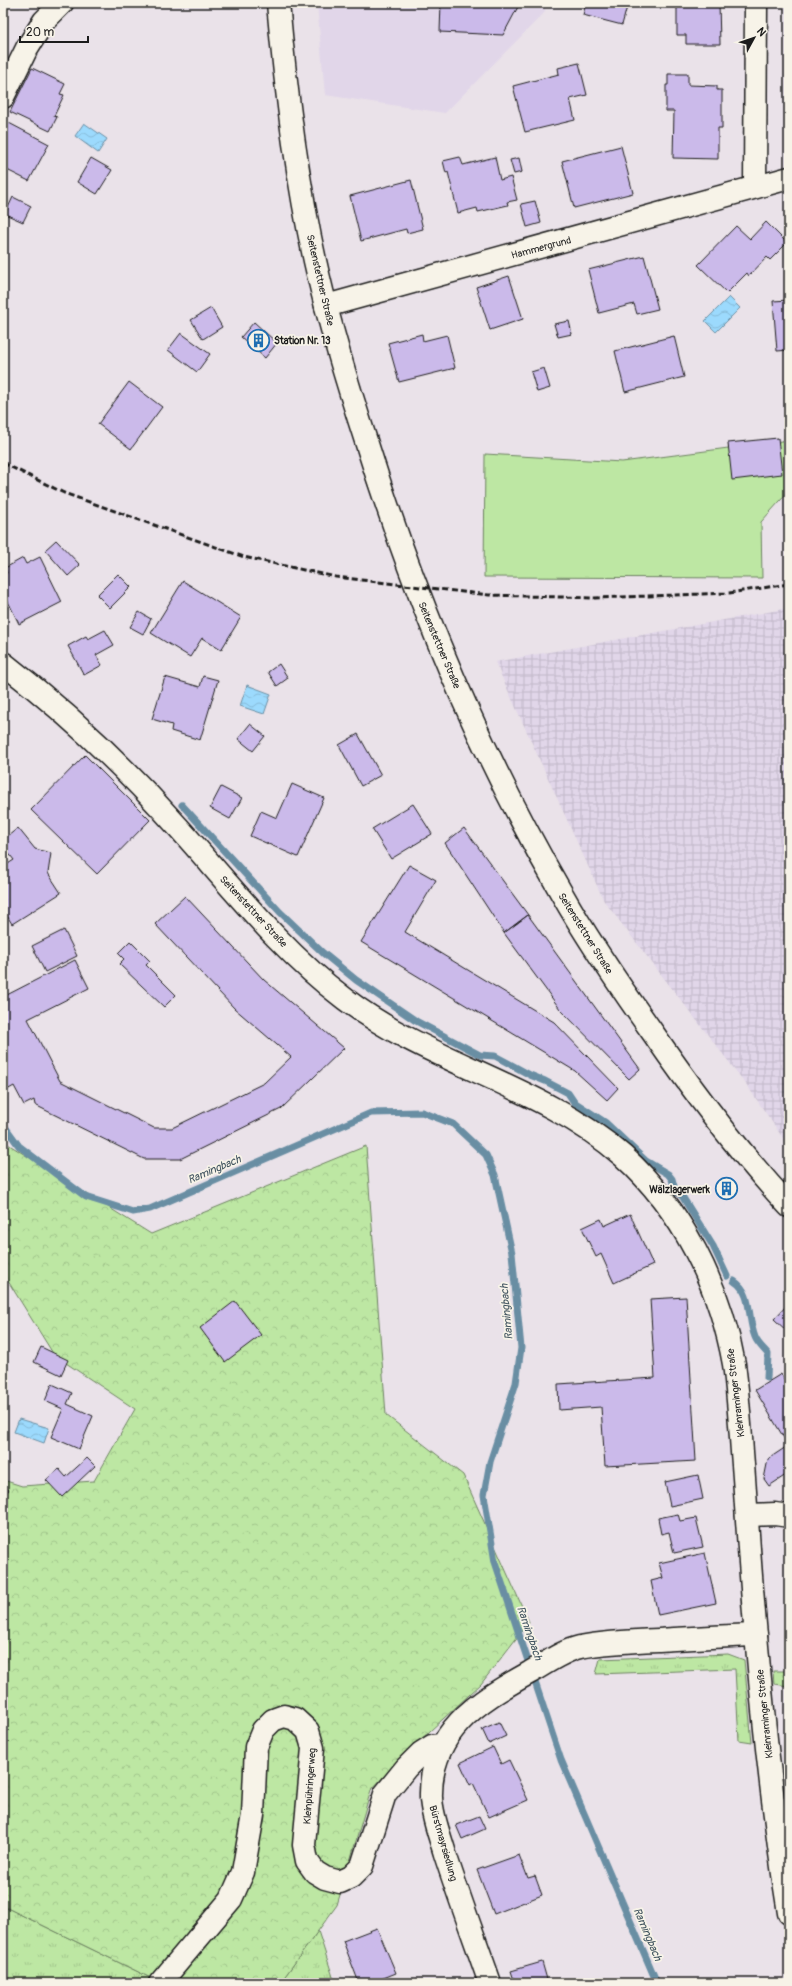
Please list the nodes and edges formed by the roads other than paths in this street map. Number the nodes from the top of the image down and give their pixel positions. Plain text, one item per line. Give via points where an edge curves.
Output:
1 (62, 3) edge
2 (278, 3) edge
3 (756, 3) edge
4 (3, 97) edge
5 (789, 178) edge
6 (755, 187) junction
7 (326, 306) junction
8 (3, 663) edge
9 (545, 1104) joint
10 (789, 1206) edge
11 (747, 1515) junction
12 (789, 1516) edge
13 (756, 1635) junction
14 (442, 1745) junction
15 (789, 1913) edge
16 (160, 1983) edge
17 (490, 1983) edge

1 - 4 main road via 44,21 27,48
2 - 7 main road, Seitenstettner Straße via 289,114 303,198
3 - 6 main road
5 - 6 main road, Hammergrund
6 - 7 main road, Hammergrund
7 - 10 main road, Seitenstettner Straße via 383,495 424,608 482,743 561,893 614,978 669,1059 734,1145
8 - 9 main road, Seitenstettner Straße via 63,710 91,736 139,784 268,929 345,999 420,1046
9 - 11 main road, Kleinraminger Straße via 600,1138 628,1161 668,1206 685,1231 700,1261 720,1307 734,1367
11 - 12 main road
11 - 13 main road, Kleinraminger Straße
13 - 14 main road, Bürstmayrsiedlung via 612,1642 579,1648 554,1658 489,1695 461,1720
13 - 15 main road, Kleinraminger Straße via 779,1854
14 - 16 main road, Kleinpühringerweg via 432,1746 421,1753 385,1794 362,1866 351,1877 340,1882 315,1872 306,1861 304,1845 313,1748 308,1731 295,1719 284,1716 273,1720 263,1730 256,1747 253,1815 242,1872 231,1899
14 - 17 main road, Bürstmayrsiedlung via 432,1774 431,1800 435,1822

